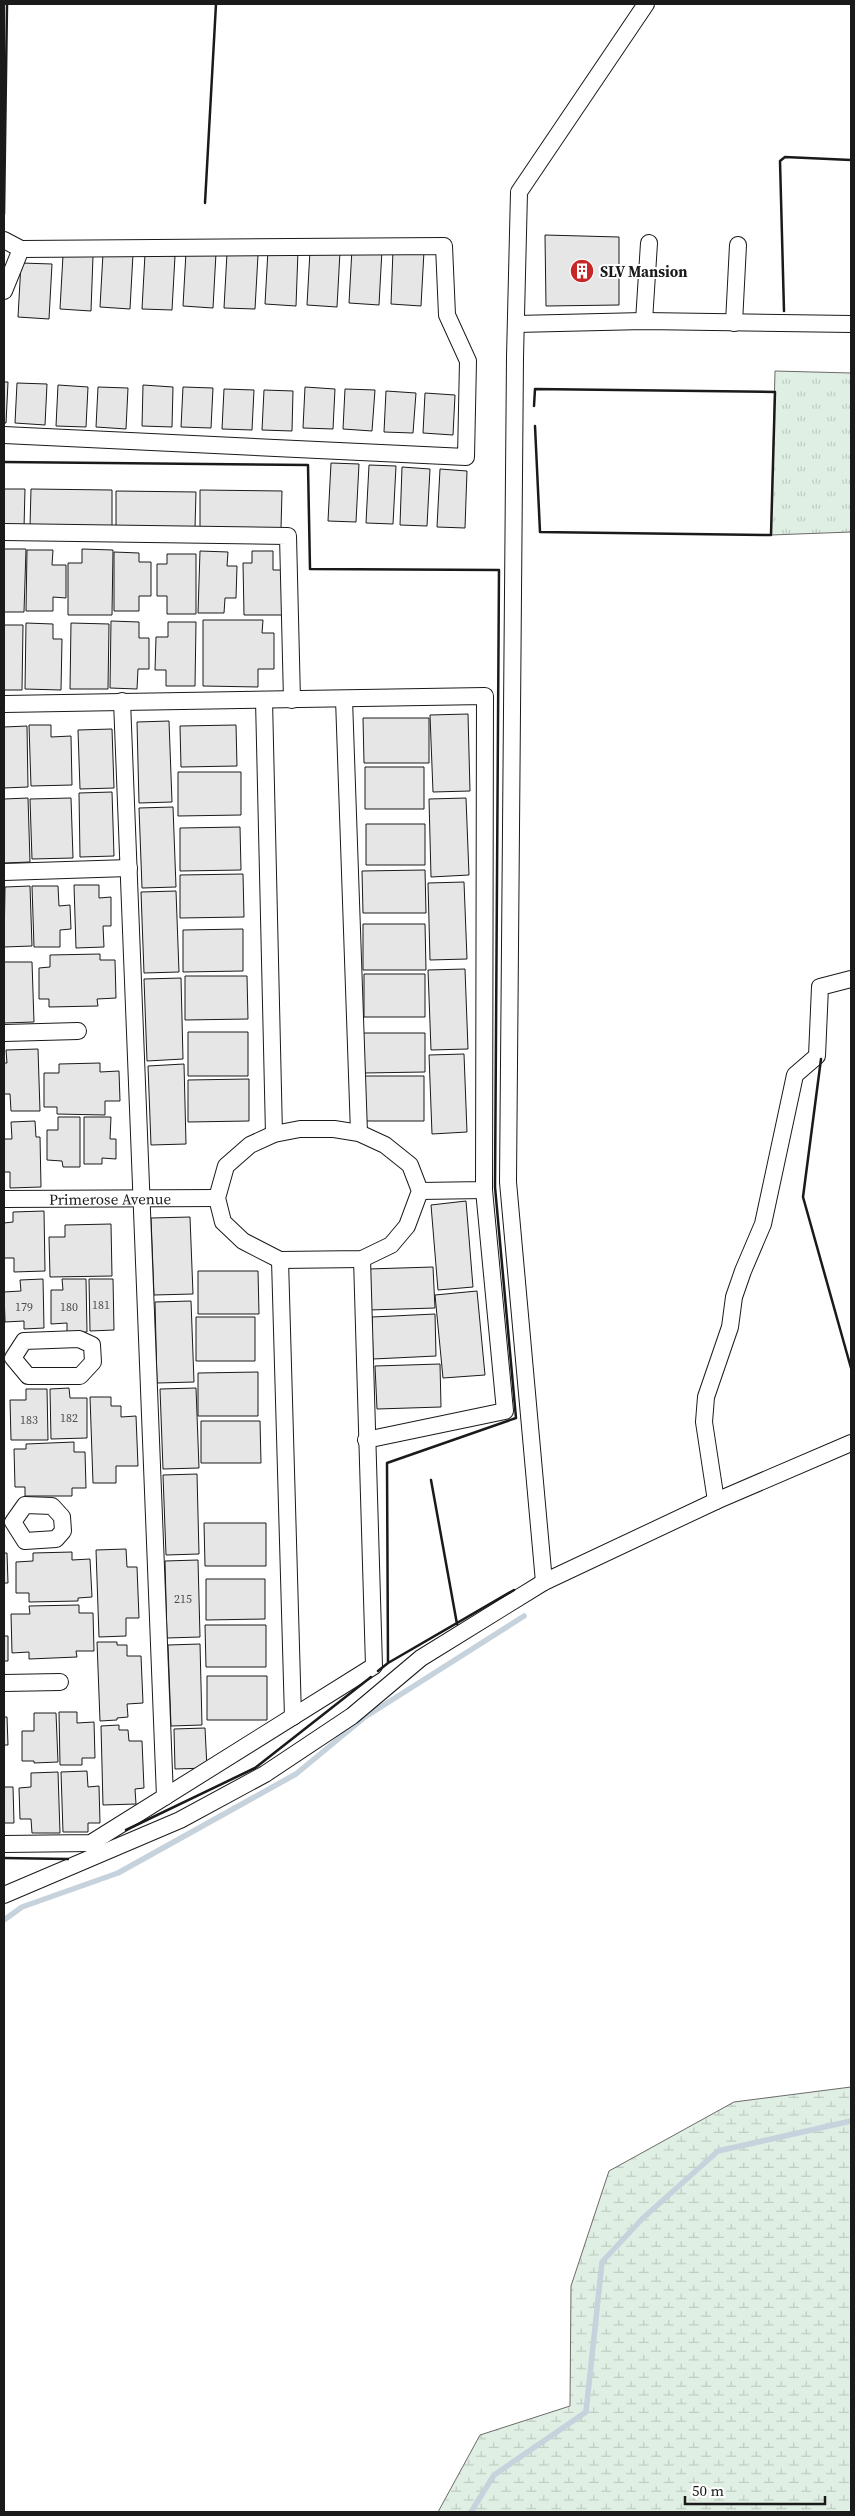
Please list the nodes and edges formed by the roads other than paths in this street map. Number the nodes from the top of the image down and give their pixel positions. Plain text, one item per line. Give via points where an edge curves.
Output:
1 (646, 4) edge
2 (4, 240) edge
3 (649, 243) dead end
4 (738, 245) dead end
5 (21, 249) junction
6 (4, 291) edge
7 (644, 321) junction
8 (734, 323) junction
9 (516, 324) junction
10 (851, 324) edge
11 (4, 435) edge
12 (4, 532) edge
13 (344, 699) junction
14 (264, 700) junction
15 (292, 700) junction
16 (122, 701) junction
17 (4, 704) edge
18 (129, 868) junction
19 (4, 872) edge
20 (851, 979) edge
21 (78, 1031) dead end
22 (4, 1033) edge
23 (274, 1134) junction
24 (358, 1134) junction
25 (484, 1190) junction
26 (420, 1191) junction
27 (141, 1198) junction
28 (216, 1198) junction
29 (4, 1199) edge
30 (280, 1260) junction
31 (362, 1260) junction
32 (366, 1440) junction
33 (851, 1443) edge
34 (716, 1501) junction
35 (544, 1582) junction
36 (60, 1682) dead end
37 (4, 1683) edge
38 (293, 1717) junction
39 (165, 1797) junction
40 (4, 1844) edge
41 (4, 1895) edge

1 - 9 street via 520,192
2 - 5 street
3 - 7 street
4 - 8 street
5 - 6 street
5 - 11 street via 444,246 447,315 468,361 466,457
7 - 8 street
7 - 9 street
8 - 10 street
9 - 35 street via 508,1182
12 - 15 street via 288,536
13 - 15 street
13 - 24 street
13 - 25 street via 485,696
14 - 15 street
14 - 16 street
14 - 23 street
16 - 17 street
16 - 18 street
18 - 19 street
18 - 27 street
20 - 34 street via 820,987 817,1056 794,1075 763,1224 734,1297 730,1327 706,1397 704,1422
21 - 22 street
23 - 24 street via 300,1129 334,1129
23 - 28 street via 250,1145 226,1166
24 - 26 street via 385,1145 410,1165
25 - 26 street
25 - 32 street via 504,1411
26 - 31 street via 407,1226 391,1245
27 - 28 street, Primerose Avenue
27 - 29 street, Primerose Avenue
27 - 39 street
28 - 30 street via 223,1222 243,1241
30 - 31 street
30 - 38 street
31 - 32 street
32 - 38 street via 374,1666
33 - 34 street
34 - 35 street
35 - 41 street via 421,1658 352,1716 265,1774 180,1820
36 - 37 street
38 - 39 street
39 - 40 street via 91,1843

